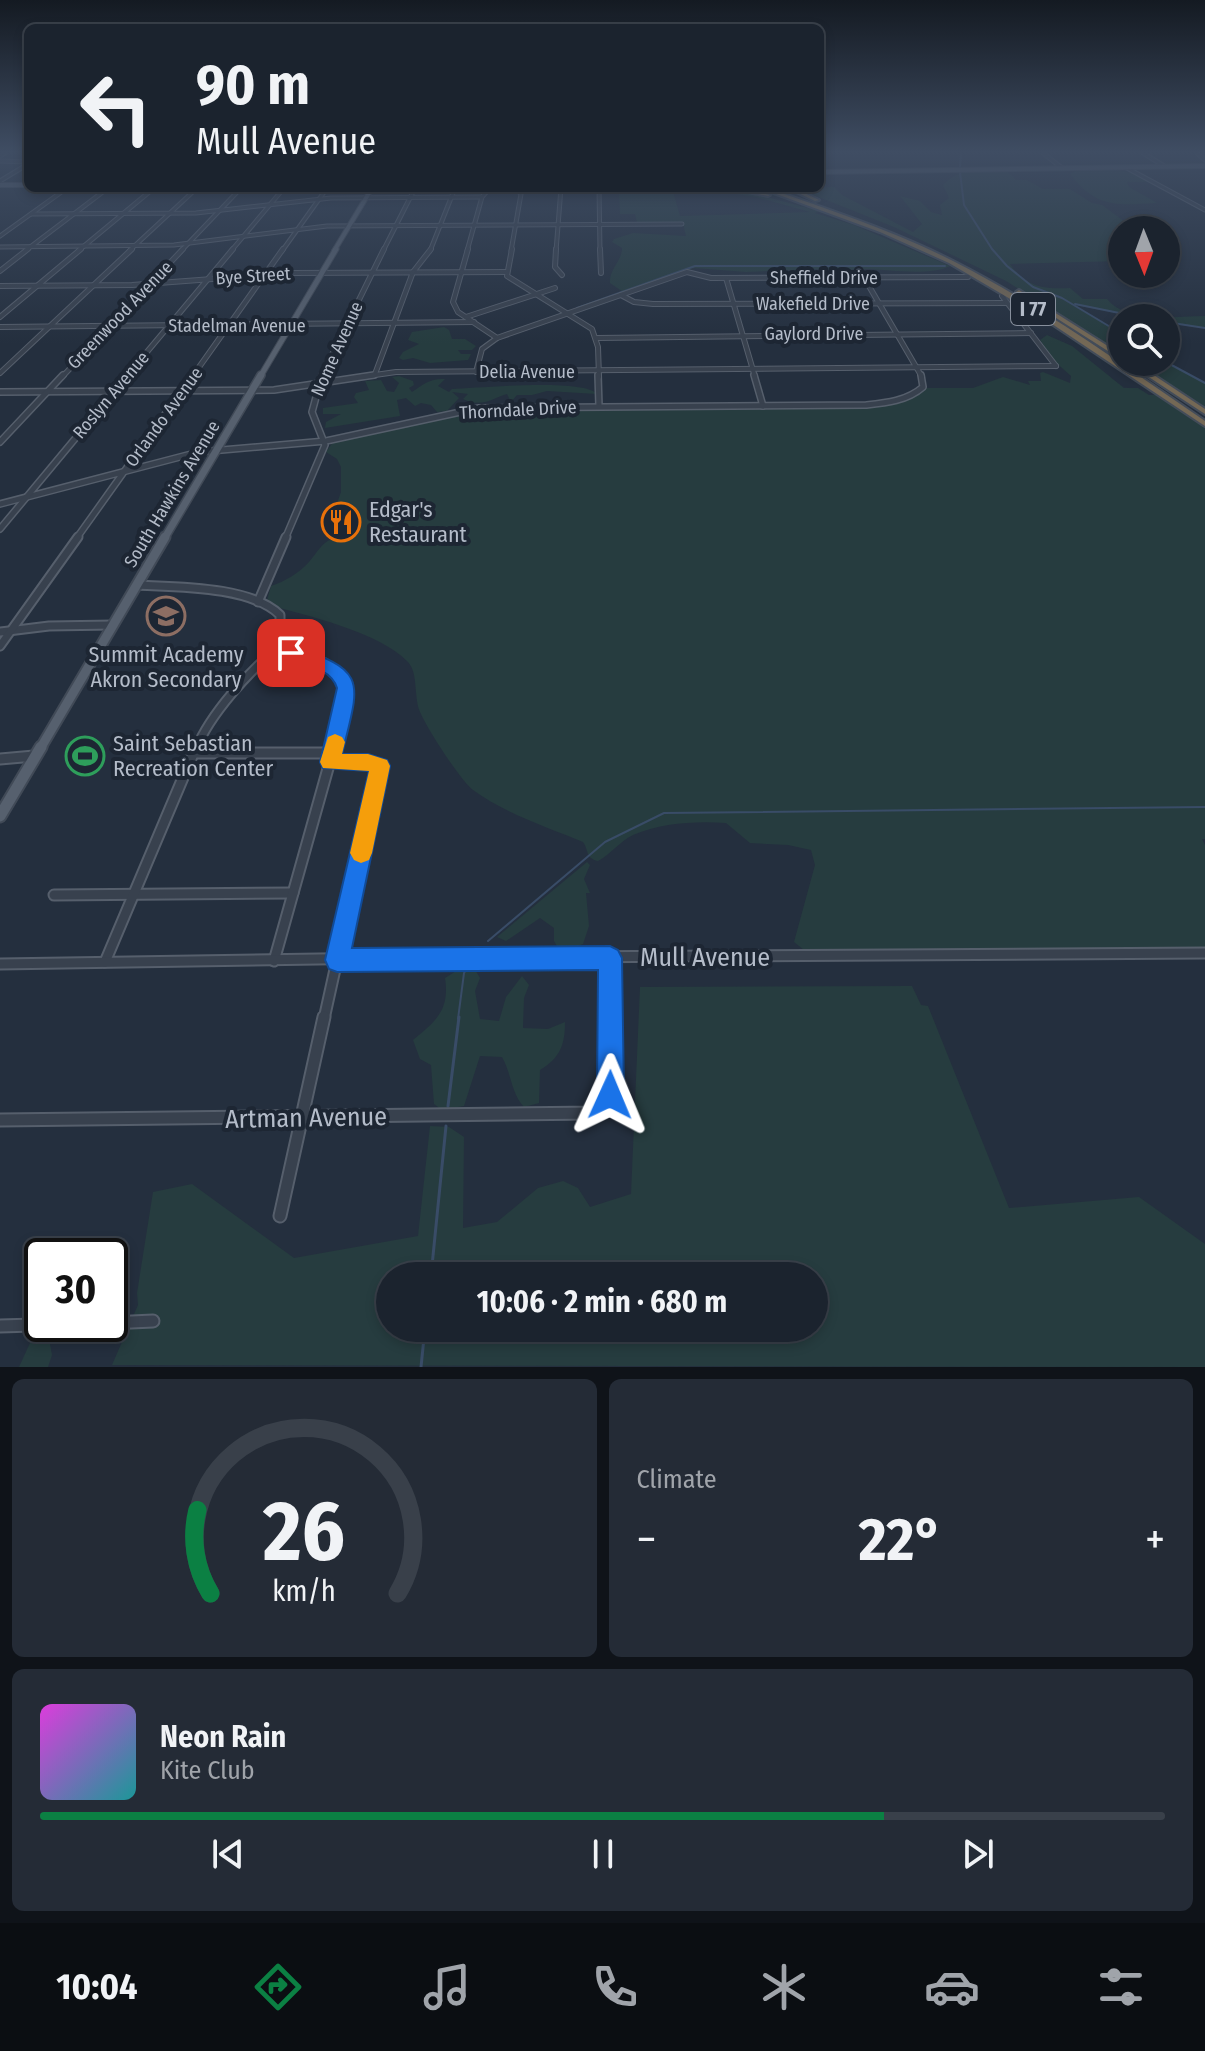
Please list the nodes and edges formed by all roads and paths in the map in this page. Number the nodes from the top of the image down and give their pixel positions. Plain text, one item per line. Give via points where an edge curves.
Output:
1 (27, 217) edge
2 (70, 217) edge
3 (119, 217) edge
4 (166, 217) edge
5 (213, 217) edge
6 (260, 217) edge
7 (307, 217) edge
8 (355, 217) edge
9 (401, 217) edge
10 (444, 217) edge
11 (476, 217) edge
12 (517, 217) edge
13 (559, 217) edge
14 (600, 217) edge
15 (849, 217) edge
16 (849, 217) edge
17 (682, 224) dead end
18 (397, 225) junction
19 (441, 225) junction
20 (474, 225) junction
21 (516, 225) junction
22 (559, 225) junction
23 (600, 225) junction
24 (350, 226) junction
25 (299, 228) junction
26 (0, 236) edge
27 (244, 236) junction
28 (187, 244) junction
29 (135, 246) junction
30 (0, 247) edge
31 (31, 247) junction
32 (83, 247) junction
33 (859, 269) dead end
34 (0, 271) edge
35 (372, 272) junction
36 (413, 272) junction
37 (460, 272) junction
38 (507, 272) junction
39 (322, 273) junction
40 (601, 273) dead end
41 (266, 274) junction
42 (562, 275) dead end
43 (968, 277) dead end
44 (726, 278) junction
45 (865, 278) junction
46 (208, 279) junction
47 (150, 284) junction
48 (37, 285) junction
49 (93, 285) junction
50 (0, 286) edge
51 (555, 288) dead end
52 (536, 294) junction
53 (621, 295) junction
54 (1002, 296) dead end
55 (880, 303) junction
56 (1007, 303) junction
57 (734, 304) junction
58 (569, 313) junction
59 (0, 317) edge
60 (466, 317) junction
61 (474, 322) junction
62 (291, 325) junction
63 (345, 325) junction
64 (393, 325) junction
65 (109, 326) junction
66 (169, 326) junction
67 (229, 326) junction
68 (0, 327) edge
69 (49, 327) junction
70 (1031, 333) junction
71 (743, 334) junction
72 (898, 334) junction
73 (497, 338) junction
74 (597, 338) junction
75 (1108, 349) edge
76 (918, 367) junction
77 (752, 368) junction
78 (599, 371) junction
79 (476, 372) junction
80 (0, 373) edge
81 (375, 374) junction
82 (1150, 376) edge
83 (317, 385) junction
84 (253, 390) junction
85 (47, 391) junction
86 (115, 391) junction
87 (183, 391) junction
88 (0, 392) edge
89 (599, 406) junction
90 (763, 406) junction
91 (1205, 412) edge
92 (1205, 424) edge
93 (326, 441) junction
94 (0, 442) edge
95 (216, 450) junction
96 (124, 472) junction
97 (27, 497) junction
98 (0, 504) edge
99 (0, 529) edge
100 (137, 585) junction
101 (258, 602) junction
102 (113, 625) junction
103 (11, 630) junction
104 (0, 632) edge
105 (0, 646) edge
106 (280, 646) junction
107 (192, 753) junction
108 (34, 756) junction
109 (331, 757) junction
110 (0, 759) edge
111 (0, 816) edge
112 (293, 893) junction
113 (54, 895) dead end
114 (133, 895) junction
115 (1205, 953) edge
116 (610, 958) junction
117 (337, 960) junction
118 (274, 961) junction
119 (0, 962) edge
120 (105, 962) junction
121 (302, 1118) junction
122 (0, 1120) edge
123 (280, 1216) dead end
124 (153, 1321) dead end
125 (128, 1322) edge
126 (24, 1325) edge
127 (0, 1326) edge

1 - 26 street
2 - 31 street
3 - 32 street
4 - 29 street
5 - 28 street, Greenwood Avenue
6 - 27 street, Roslyn Avenue
7 - 25 street, Orlando Avenue
8 - 24 main road, South Hawkins Avenue
9 - 18 street, Nome Avenue
10 - 19 street
11 - 20 street
12 - 21 street
13 - 22 street
14 - 23 street
15 - 75 highway, I 77 via 916,240 988,275
16 - 92 highway, I 77 via 1012,296
17 - 23 street
18 - 19 street
18 - 24 street
18 - 35 street, Nome Avenue
19 - 20 street
19 - 36 street via 434,246
20 - 21 street
20 - 37 street
21 - 22 street
21 - 38 street
22 - 23 street
22 - 42 street via 555,267
23 - 40 street
24 - 25 street
24 - 39 main road, South Hawkins Avenue
25 - 27 street
25 - 41 street, Orlando Avenue
27 - 28 street
27 - 46 street, Roslyn Avenue
28 - 29 street
28 - 47 street, Greenwood Avenue
29 - 32 street
29 - 49 street
30 - 31 street
31 - 32 street
31 - 34 street
32 - 48 street
33 - 45 street
35 - 36 street, Bye Street
35 - 39 street, Bye Street
35 - 63 street, Nome Avenue
36 - 37 street, Bye Street
36 - 64 street
37 - 38 street, Bye Street
37 - 60 street via 453,302
38 - 52 street via 510,280
39 - 41 street, Bye Street
39 - 62 main road, South Hawkins Avenue
41 - 46 street, Bye Street
41 - 67 street, Orlando Avenue
43 - 45 street, Sheffield Drive
44 - 45 street, Sheffield Drive
44 - 53 street, Sheffield Drive via 682,274
44 - 57 street
45 - 55 street
46 - 47 street, Bye Street
46 - 66 street, Roslyn Avenue
47 - 49 street, Bye Street
47 - 65 street, Greenwood Avenue
48 - 49 street, Bye Street
48 - 50 street, Bye Street
48 - 59 street
49 - 69 street
51 - 52 street
52 - 58 street
52 - 60 street
53 - 57 street, Wakefield Drive via 646,304
53 - 58 street
54 - 56 street
55 - 56 street, Wakefield Drive
55 - 57 street, Wakefield Drive
55 - 72 street
56 - 70 street
57 - 71 street
58 - 73 street
58 - 74 street
60 - 61 street
61 - 64 street, Stadelman Avenue
61 - 73 street
62 - 63 street, Stadelman Avenue
62 - 67 street, Stadelman Avenue
62 - 84 main road, South Hawkins Avenue
63 - 64 street, Stadelman Avenue
63 - 83 street, Nome Avenue
64 - 81 street
65 - 66 street, Stadelman Avenue
65 - 69 street, Stadelman Avenue
65 - 85 street, Greenwood Avenue
66 - 67 street, Stadelman Avenue
66 - 86 street, Roslyn Avenue
67 - 87 street, Orlando Avenue
68 - 69 street, Stadelman Avenue
69 - 80 street
70 - 72 street, Gaylord Drive
70 - 76 street, Delia Avenue via 1056,366
71 - 72 street, Gaylord Drive
71 - 74 street, Gaylord Drive
71 - 77 street
72 - 76 street
73 - 79 street via 482,349
74 - 78 street
76 - 77 street, Delia Avenue
76 - 90 street, Thorndale Drive via 923,387 902,399
77 - 78 street, Delia Avenue
77 - 90 street
78 - 79 street, Delia Avenue
78 - 89 street
79 - 81 street, Delia Avenue
81 - 83 street, Delia Avenue
82 - 91 highway
83 - 84 street, Delia Avenue
83 - 93 street, Nome Avenue via 312,412
84 - 87 street, Delia Avenue
84 - 95 main road, South Hawkins Avenue
85 - 86 street, Delia Avenue
85 - 88 street, Delia Avenue
85 - 94 street, Greenwood Avenue
86 - 87 street, Delia Avenue
86 - 97 street, Roslyn Avenue
87 - 96 street, Orlando Avenue
89 - 90 street, Thorndale Drive
89 - 93 street, Thorndale Drive via 479,408
93 - 95 street, Thorndale Drive
93 - 101 street
95 - 96 street, Thorndale Drive
95 - 100 main road, South Hawkins Avenue
96 - 97 street, Thorndale Drive
96 - 103 street, Orlando Avenue
97 - 98 street, Thorndale Drive
97 - 99 street, Roslyn Avenue
100 - 101 street via 201,589
100 - 102 main road, South Hawkins Avenue
101 - 106 street via 281,618
102 - 103 street
102 - 108 main road, South Hawkins Avenue
103 - 104 street
103 - 105 street, Orlando Avenue
106 - 107 street via 204,729
106 - 109 street via 343,676 345,698
107 - 109 street
107 - 114 street
108 - 110 street
108 - 111 main road, South Hawkins Avenue
109 - 112 street
109 - 117 street via 380,766
112 - 114 street
112 - 118 street
113 - 114 street
114 - 120 street
115 - 116 street, Mull Avenue
116 - 117 street, Mull Avenue
116 - 121 street, Artman Avenue via 612,1085 602,1110
117 - 118 street, Mull Avenue
117 - 121 street
118 - 120 street, Mull Avenue
119 - 120 street, Mull Avenue
121 - 122 street, Artman Avenue
121 - 123 street
124 - 125 street
126 - 127 street

